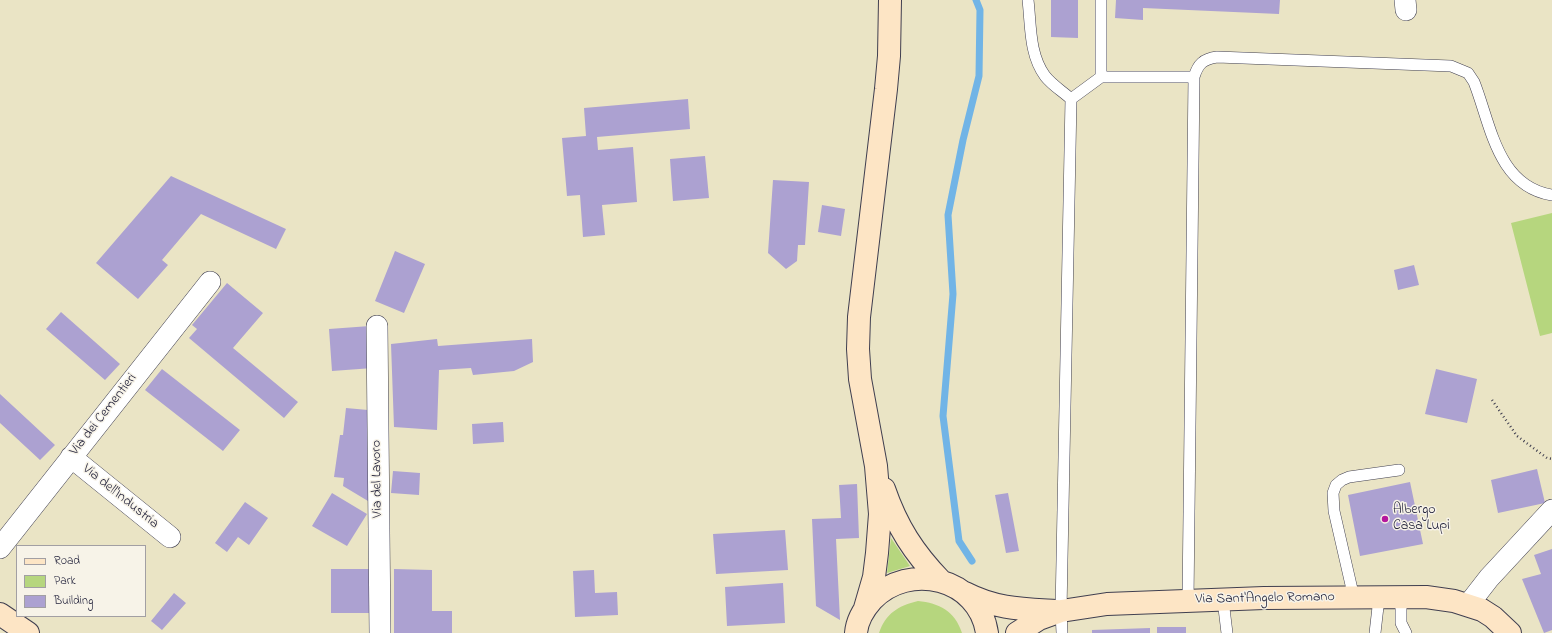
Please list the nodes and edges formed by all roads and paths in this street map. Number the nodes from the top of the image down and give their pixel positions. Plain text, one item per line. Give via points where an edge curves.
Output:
1 (890, 0) edge
2 (1028, 0) edge
3 (1101, 0) edge
4 (1101, 77) junction
5 (1194, 77) junction
6 (1071, 99) junction
7 (1552, 195) edge
8 (210, 282) dead end
9 (377, 326) dead end
10 (1492, 400) dead end
11 (70, 457) junction
12 (1552, 458) edge
13 (876, 466) junction
14 (1399, 470) dead end
15 (1552, 510) edge
16 (170, 537) dead end
17 (0, 548) edge
18 (942, 581) junction
19 (961, 591) junction
20 (1401, 597) junction
21 (1354, 598) junction
22 (1379, 598) junction
23 (1188, 600) junction
24 (1223, 600) junction
25 (1468, 605) junction
26 (865, 608) junction
27 (1061, 611) junction
28 (0, 614) edge
29 (28, 633) edge
30 (380, 633) edge
31 (856, 633) edge
32 (987, 633) edge
33 (1017, 633) edge
34 (1062, 633) edge
35 (1227, 633) edge
36 (1375, 633) edge
37 (1406, 633) edge
38 (1510, 633) edge

1 - 13 main road via 886,89 858,322 860,379
2 - 6 lane via 1034,49 1040,66 1051,82
3 - 4 lane
4 - 5 lane
4 - 6 lane
5 - 7 lane via 1200,63 1217,57 1451,66 1468,73 1474,82 1494,142 1512,173 1530,188
5 - 23 lane
6 - 27 lane
8 - 11 street, Via dei Cementieri
9 - 30 street, Via del Lavoro
10 - 12 path via 1517,436 1547,458
11 - 16 street, Via dell'Industria
11 - 17 street, Via dei Cementieri
13 - 18 main road via 891,511 904,536 923,563
13 - 26 main road via 880,514 877,553 874,577
14 - 21 lane via 1349,477 1336,485 1333,493 1334,511
15 - 25 street via 1489,578
18 - 19 main road, Via Sant'Angelo Romano
18 - 26 main road via 920,578 899,582 880,592
19 - 27 main road, Via Sant'Angelo Romano via 998,606
19 - 32 main road via 976,606 986,625
20 - 22 main road, Via Sant'Angelo Romano
20 - 25 main road, Via Sant'Angelo Romano via 1426,597
20 - 37 lane via 1401,623
21 - 22 main road, Via Sant'Angelo Romano
21 - 24 main road, Via Sant'Angelo Romano
22 - 36 lane
23 - 24 main road, Via Sant'Angelo Romano
23 - 27 main road, Via Sant'Angelo Romano via 1108,604
24 - 35 lane
25 - 38 main road, Via Sant'Angelo Romano via 1494,616
26 - 31 main road
27 - 33 main road, Via Sant'Angelo Romano via 1039,619
27 - 34 lane
28 - 29 main road

